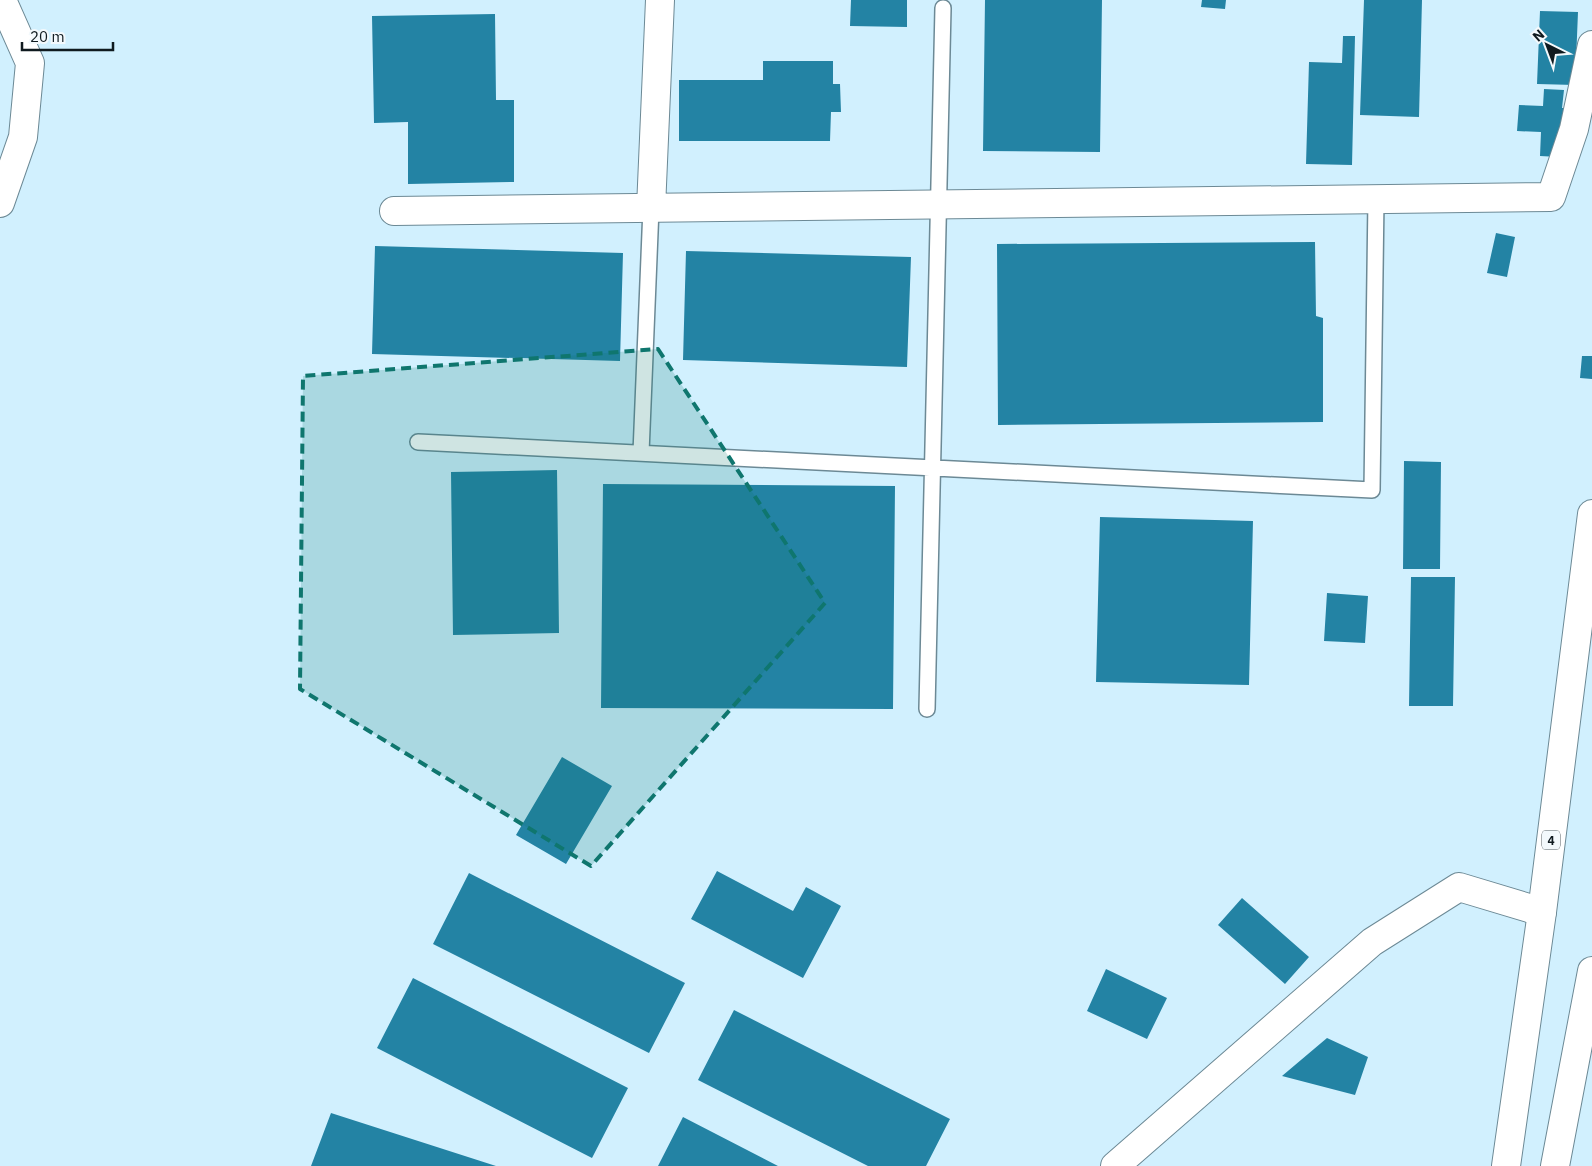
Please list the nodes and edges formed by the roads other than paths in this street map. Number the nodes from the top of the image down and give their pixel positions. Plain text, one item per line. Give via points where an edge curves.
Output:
1 (2, 0) edge
2 (660, 0) edge
3 (943, 8) dead end
4 (1592, 45) edge
5 (1376, 199) junction
6 (0, 203) edge
7 (938, 204) junction
8 (651, 208) junction
9 (394, 211) dead end
10 (418, 442) dead end
11 (641, 453) junction
12 (932, 468) junction
13 (1592, 514) edge
14 (927, 709) dead end
15 (1542, 912) junction
16 (1592, 971) edge
17 (1115, 1166) edge
18 (1506, 1166) edge
19 (1555, 1166) edge

1 - 6 street via 30,63 23,137
2 - 8 street
3 - 7 lane
4 - 5 street via 1574,129 1551,197
5 - 7 street
5 - 12 lane via 1372,490
7 - 8 street
7 - 12 lane
8 - 9 street
8 - 11 lane
10 - 11 lane
11 - 12 lane
12 - 14 lane
13 - 15 street, 4
15 - 17 street via 1458,887 1372,942
15 - 18 street, 4
16 - 19 street

